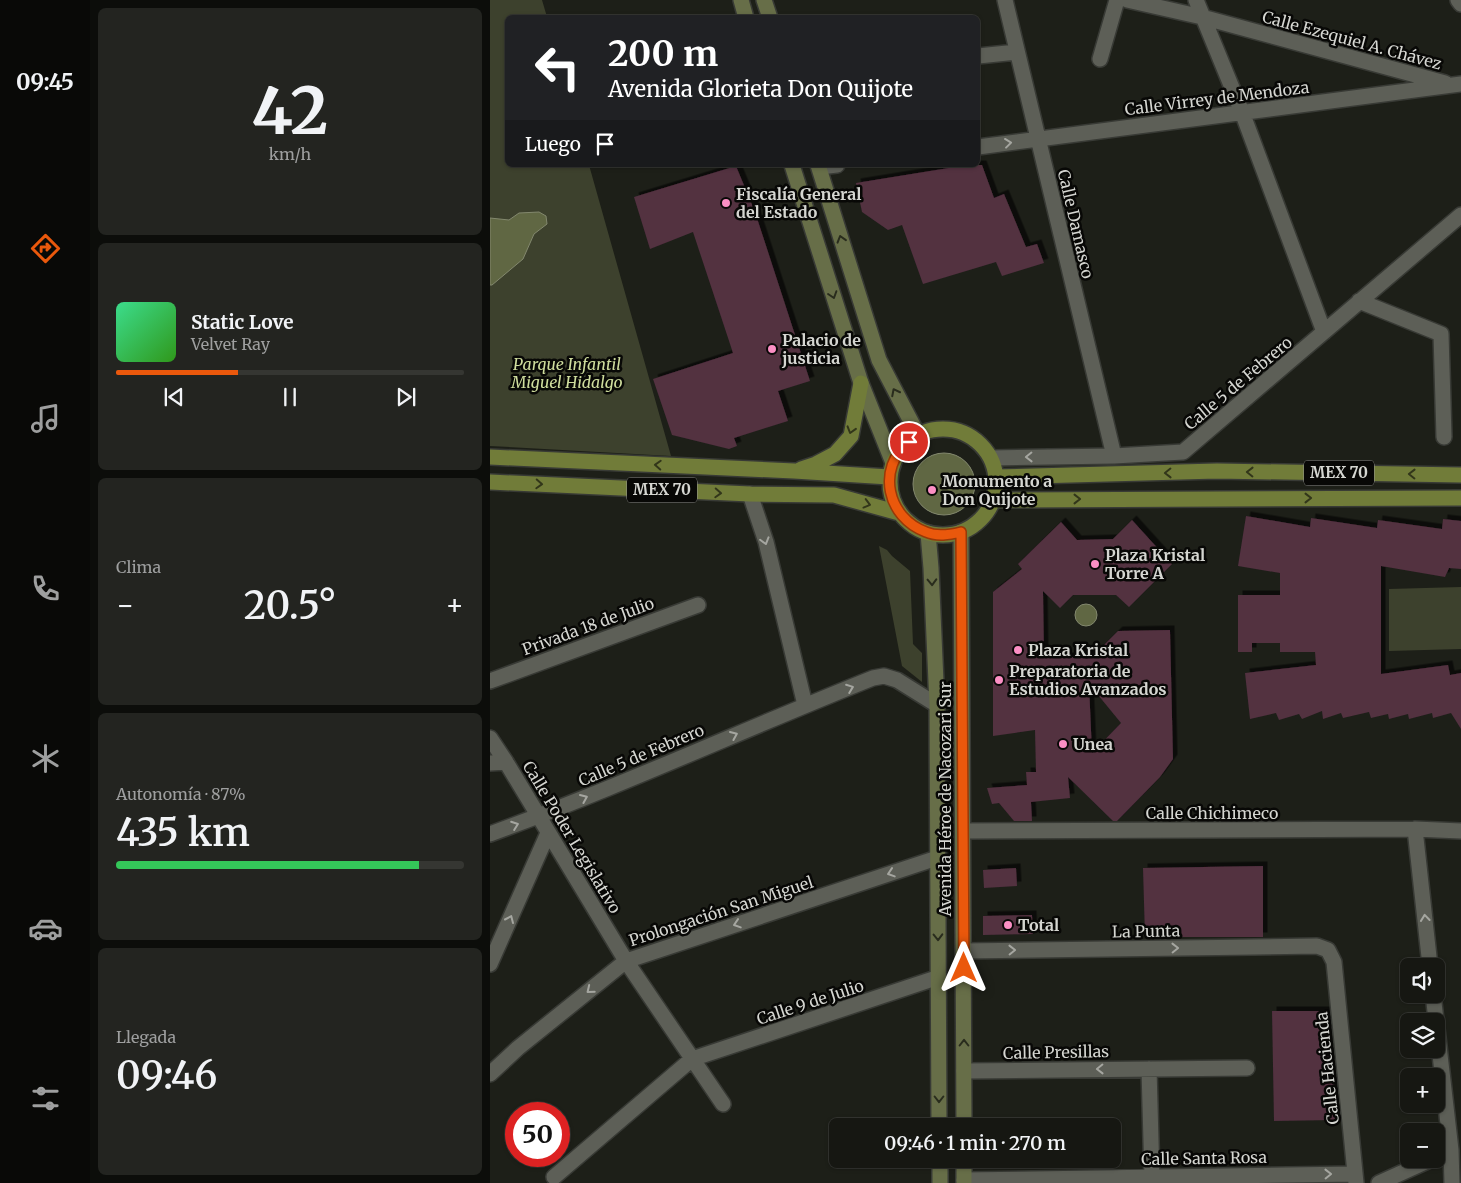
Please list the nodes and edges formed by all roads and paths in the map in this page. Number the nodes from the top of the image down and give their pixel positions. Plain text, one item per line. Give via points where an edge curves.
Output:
1 (741, 0) edge
2 (764, 0) edge
3 (1005, 0) edge
4 (1117, 0) edge
5 (1127, 0) edge
6 (1458, 0) edge
7 (1461, 4) edge
8 (1200, 6) edge
9 (745, 15) edge
10 (769, 15) edge
11 (1017, 52) junction
12 (980, 56) edge
13 (1100, 59) dead end
14 (1456, 84) edge
15 (1242, 112) junction
16 (1038, 139) junction
17 (980, 147) edge
18 (793, 167) edge
19 (818, 167) edge
20 (1461, 215) edge
21 (1359, 301) junction
22 (1324, 332) junction
23 (861, 383) junction
24 (918, 435) junction
25 (1444, 437) dead end
26 (1114, 456) junction
27 (490, 457) edge
28 (990, 458) junction
29 (891, 470) junction
30 (794, 471) junction
31 (1461, 475) edge
32 (996, 477) junction
33 (490, 482) edge
34 (750, 494) junction
35 (1461, 498) edge
36 (994, 500) junction
37 (899, 513) junction
38 (961, 532) junction
39 (928, 533) junction
40 (698, 605) dead end
41 (490, 681) edge
42 (805, 705) junction
43 (937, 705) junction
44 (490, 738) edge
45 (506, 762) junction
46 (490, 763) edge
47 (539, 816) junction
48 (1415, 829) junction
49 (963, 831) junction
50 (1461, 831) edge
51 (548, 833) junction
52 (490, 834) edge
53 (937, 858) junction
54 (1328, 950) joint
55 (964, 951) junction
56 (1429, 958) edge
57 (626, 961) junction
58 (490, 964) edge
59 (939, 978) junction
60 (1434, 1003) edge
61 (692, 1059) junction
62 (1247, 1068) dead end
63 (1149, 1069) junction
64 (964, 1071) junction
65 (490, 1074) edge
66 (723, 1104) dead end
67 (939, 1118) edge
68 (964, 1118) edge
69 (1456, 1148) edge
70 (940, 1168) edge
71 (964, 1168) edge
72 (1412, 1168) edge
73 (554, 1177) dead end
74 (1152, 1177) junction
75 (1356, 1178) edge
76 (964, 1181) edge
77 (940, 1183) edge
78 (1379, 1183) edge
79 (1452, 1183) edge

1 - 9 main road
2 - 10 main road
3 - 11 street, Calle Damasco
4 - 13 street
5 - 8 street, Calle Ezequiel A. Chávez
6 - 7 street
8 - 14 street, Calle Ezequiel A. Chávez
8 - 15 street
11 - 12 street
11 - 16 street, Calle Damasco
14 - 15 street, Calle Virrey de Mendoza
15 - 16 street, Calle Virrey de Mendoza
15 - 22 street
17 -> 16 street, Calle Virrey de Mendoza
16 - 26 street, Calle Damasco
18 -> 23 main road
24 -> 19 main road via 879,360
20 - 21 street, Calle 5 de Febrero
21 - 22 street, Calle 5 de Febrero
21 - 25 street via 1441,334
22 - 26 street, Calle 5 de Febrero via 1182,452
23 - 29 main road
23 -> 30 main road via 851,436 834,454
24 - 28 main road via 938,428 958,430 979,442
24 - 29 main road via 901,448
26 -> 28 street, Calle 5 de Febrero
30 -> 27 main road, MEX 70
28 - 32 main road
29 - 30 main road, MEX 70
29 - 37 main road via 892,497
31 -> 32 main road, MEX 70 via 1217,471
32 - 36 main road
33 -> 34 main road, MEX 70
34 -> 37 main road, MEX 70 via 834,495
34 -> 42 street via 766,542
36 -> 35 main road, MEX 70
36 - 38 main road, MEX 70 via 978,522
37 - 39 main road, MEX 70 via 913,526
38 - 39 main road, MEX 70 via 946,535
38 - 49 main road, Avenida Héroe de Nacozari Sur
39 -> 43 main road, Avenida Héroe de Nacozari Sur
40 - 41 street, Privada 18 de Julio
42 -> 43 street, Calle 5 de Febrero via 884,676 897,680
47 -> 42 street, Calle 5 de Febrero
43 - 53 main road, Avenida Héroe de Nacozari Sur
44 - 45 street, Calle Poder Legislativo
45 - 46 street
45 - 47 street, Calle Poder Legislativo
47 - 51 street, Calle Poder Legislativo
52 -> 47 street, Calle 5 de Febrero
48 - 49 street, Calle Chichimeco
48 - 50 street, Calle Chichimeco
56 -> 48 street
49 - 55 main road, Avenida Héroe de Nacozari Sur
51 - 57 street, Calle Poder Legislativo
58 -> 51 street
53 -> 57 street, Prolongación San Miguel
53 -> 59 main road, Avenida Héroe de Nacozari Sur
55 -> 54 street, La Punta via 1317,946
54 - 75 street, Calle Hacienda via 1334,962
64 -> 55 main road, Avenida Héroe de Nacozari Sur
57 - 61 street, Calle Poder Legislativo
57 -> 65 street, Prolongación San Miguel
59 - 61 street, Calle 9 de Julio
59 -> 67 main road, Avenida Héroe de Nacozari Sur
60 - 69 street
61 - 66 street, Calle Poder Legislativo
61 - 73 street
62 - 63 street, Calle Presillas
63 -> 64 street, Calle Presillas
63 - 74 street
64 - 68 main road, Avenida Héroe de Nacozari Sur
69 - 79 street
70 - 77 main road
71 - 76 main road
72 - 78 street
74 -> 75 street, Calle Santa Rosa
74 - 76 street, Calle Santa Rosa

